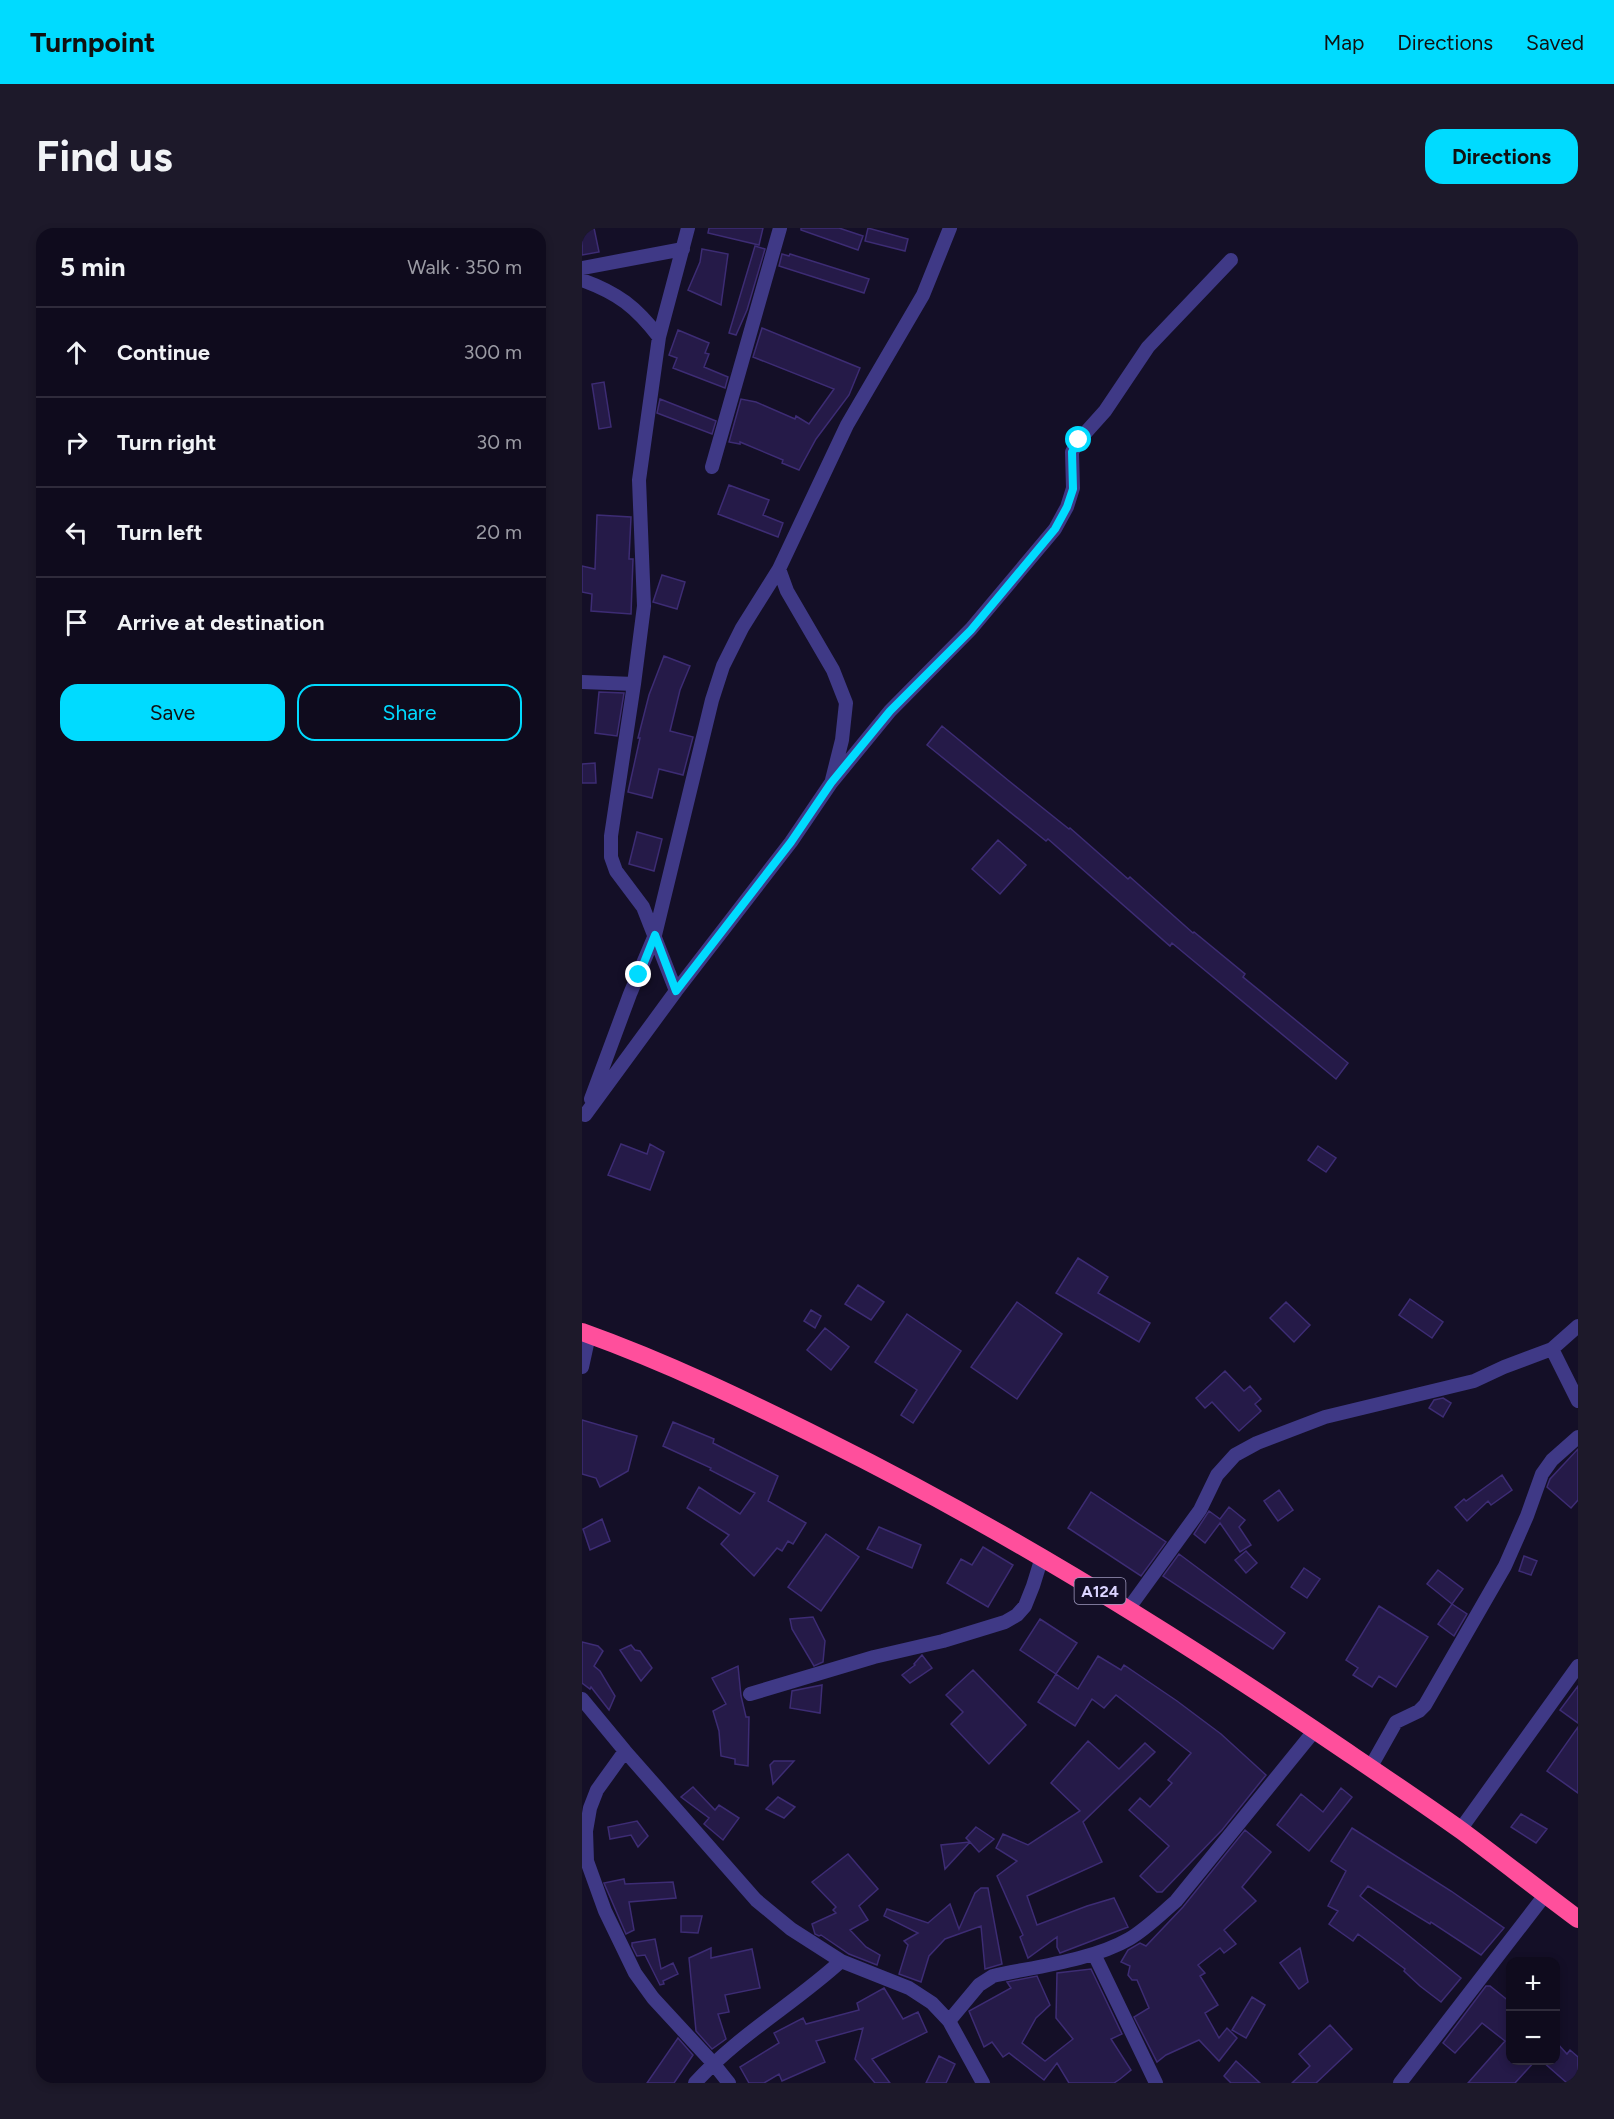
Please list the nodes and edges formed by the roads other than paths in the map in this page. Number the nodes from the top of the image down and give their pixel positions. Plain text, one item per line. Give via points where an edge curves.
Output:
1 (688, 228) edge
2 (780, 228) edge
3 (950, 228) edge
4 (683, 249) junction
5 (1231, 260) dead end
6 (582, 268) edge
7 (582, 280) edge
8 (659, 337) junction
9 (712, 466) dead end
10 (779, 569) junction
11 (582, 682) edge
12 (634, 684) junction
13 (831, 783) junction
14 (655, 935) junction
15 (676, 991) junction
16 (583, 1118) edge
17 (1578, 1326) edge
18 (586, 1333) edge
19 (1552, 1349) junction
20 (582, 1367) edge
21 (1578, 1401) edge
22 (1578, 1437) edge
23 (1042, 1557) junction
24 (1129, 1608) junction
25 (1578, 1666) edge
26 (750, 1694) dead end
27 (582, 1698) edge
28 (1314, 1730) junction
29 (625, 1751) junction
30 (1370, 1768) junction
31 (1460, 1830) junction
32 (1545, 1895) junction
33 (1578, 1919) edge
34 (1094, 1954) junction
35 (841, 1961) junction
36 (949, 2021) junction
37 (713, 2063) junction
38 (695, 2083) edge
39 (729, 2083) edge
40 (983, 2083) edge
41 (1156, 2083) edge
42 (1400, 2083) edge

1 - 4 street
2 - 9 street
3 - 10 street via 923,294 847,426
4 - 6 street
4 - 8 street
5 - 13 street via 1148,347 1105,411 1079,440 1072,452 1073,489 1055,529 971,630 890,711
7 - 8 street via 629,303
8 - 12 street via 639,480 644,606
10 - 13 street via 787,591 834,670 846,704
10 - 14 street via 723,666
11 - 12 street
12 - 14 street via 611,857 616,872 643,907
13 - 15 street via 791,842
14 - 15 street
14 - 16 street
15 - 16 street
17 - 19 street
18 - 20 street
18 - 23 highway, A124 via 767,1412 950,1504
19 - 21 street
19 - 24 street via 1474,1381 1325,1418 1235,1455 1217,1475 1200,1510
22 - 30 street via 1542,1474 1505,1566 1425,1705 1396,1722
23 - 24 highway, A124
23 - 26 street via 1025,1606 1005,1622
24 - 28 highway, A124
25 - 31 street
27 - 29 street
28 - 30 highway, A124
28 - 34 street via 1176,1901 1128,1939
29 - 35 street via 756,1900 790,1929
29 - 37 street via 590,1808 587,1860 605,1911 635,1973
30 - 31 highway, A124
31 - 32 highway, A124
32 - 33 highway, A124
32 - 42 street
34 - 36 street via 993,1976 979,1985
34 - 41 street
35 - 36 street via 909,1988 932,2003
35 - 37 street
36 - 40 street
37 - 38 street
37 - 39 street

